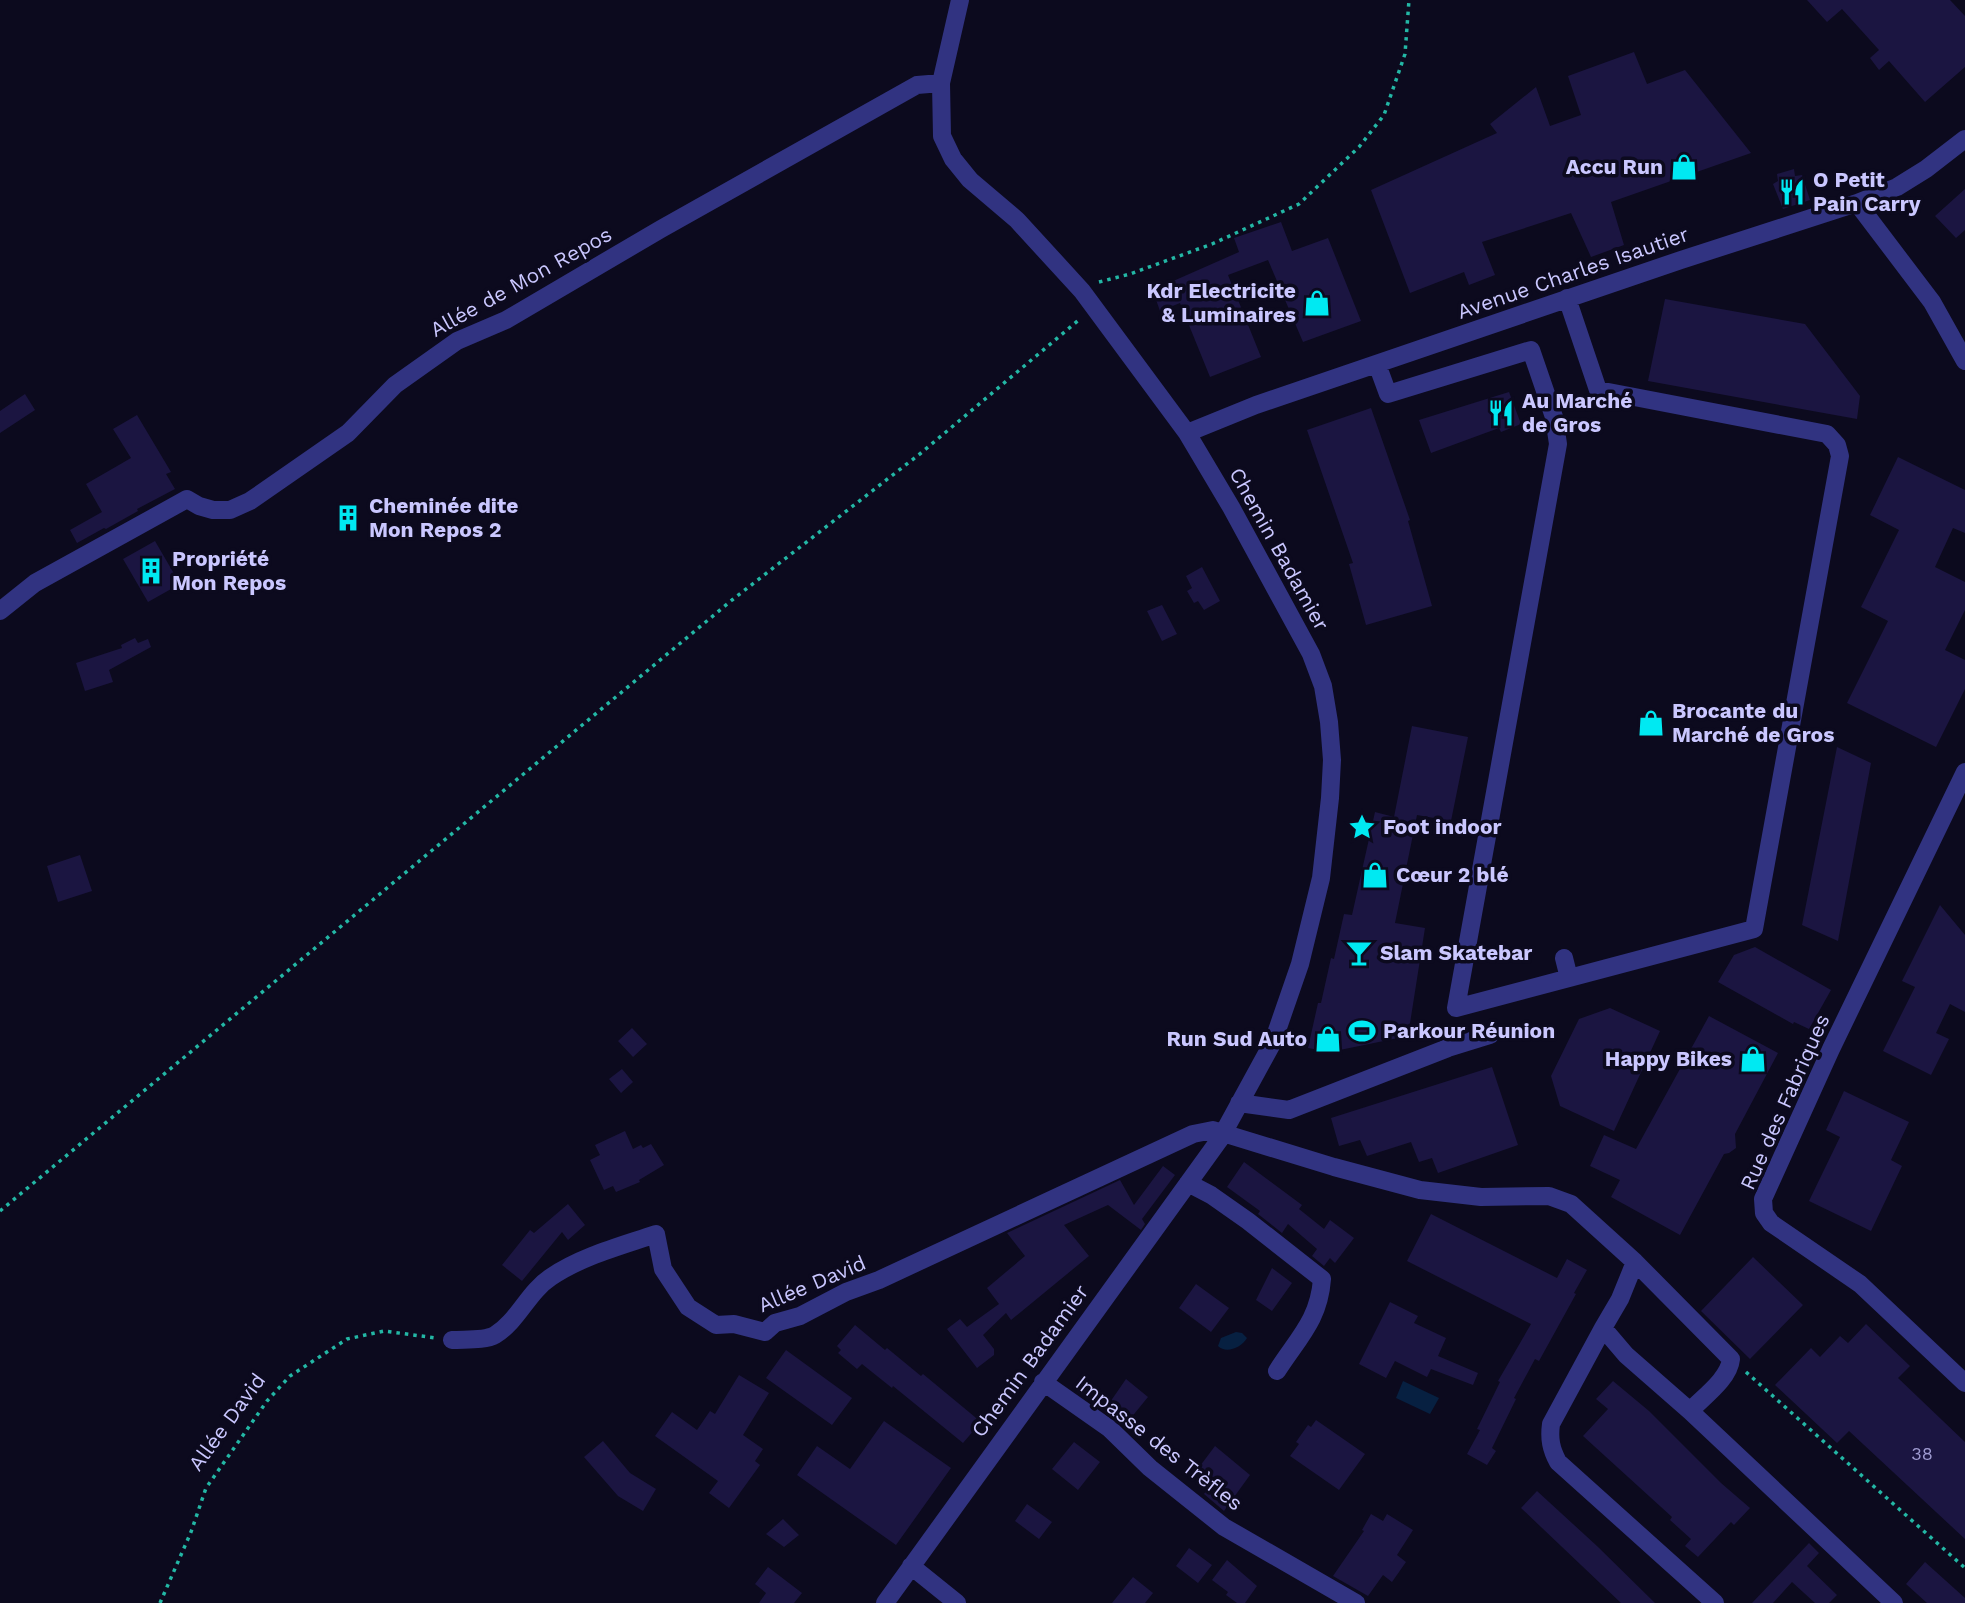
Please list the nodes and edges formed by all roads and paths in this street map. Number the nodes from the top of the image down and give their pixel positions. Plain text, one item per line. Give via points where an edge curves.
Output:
1 (960, 0) edge
2 (1409, 0) edge
3 (941, 83) junction
4 (1965, 139) edge
5 (1857, 203) junction
6 (1082, 291) junction
7 (1567, 299) junction
8 (1094, 308) junction
9 (1965, 361) edge
10 (1377, 364) junction
11 (1187, 433) junction
12 (0, 611) edge
13 (1965, 772) edge
14 (1564, 958) dead end
15 (1569, 978) junction
16 (1490, 1035) dead end
17 (1239, 1103) junction
18 (1222, 1134) junction
19 (1188, 1182) junction
20 (0, 1211) edge
21 (1635, 1262) junction
22 (1603, 1328) junction
23 (452, 1340) joint
24 (1731, 1359) junction
25 (1277, 1371) dead end
26 (1043, 1382) junction
27 (1965, 1383) edge
28 (1690, 1411) junction
29 (911, 1566) junction
30 (1965, 1568) edge
31 (160, 1603) edge
32 (885, 1603) edge
33 (957, 1603) edge
34 (1356, 1603) edge
35 (1715, 1603) edge
36 (1894, 1603) edge

1 - 3 street, Chemin Badamier
2 - 6 path via 1405,54 1384,115 1359,147 1299,204 1212,244 1091,284
3 - 6 street, Chemin Badamier via 942,136 953,159
3 - 12 street, Allée de Mon Repos via 917,85 506,320 457,341 396,385 348,433 250,502 214,510 187,499 35,583
4 - 5 street, Avenue Charles Isautier via 1896,187
5 - 7 street, Avenue Charles Isautier
5 - 9 street via 1932,302
6 - 8 street, Chemin Badamier
7 - 10 street, Avenue Charles Isautier
7 - 15 street via 1598,390 1827,434 1840,456 1754,929
8 - 11 street, Chemin Badamier
8 - 20 path via 921,453 722,608
10 - 11 street, Avenue Charles Isautier
10 - 15 street via 1388,394 1531,350 1554,417 1558,444 1456,1008
11 - 17 street, Chemin Badamier via 1311,654 1323,686 1332,760 1321,878 1300,964 1273,1042
13 - 27 street, Rue des Fabriques via 1763,1199 1771,1223 1860,1284
14 - 15 street
16 - 17 street via 1289,1110
17 - 18 street, Chemin Badamier
18 - 19 street, Chemin Badamier
18 - 21 street via 1420,1189 1481,1197 1549,1196 1571,1204
18 - 23 street, Allée David via 1213,1130 1193,1133 800,1316 775,1323 765,1332 734,1324 716,1325 688,1307 663,1269 656,1234 549,1277 493,1336
19 - 25 street via 1248,1221 1322,1279 1321,1300 1312,1321
19 - 26 street, Chemin Badamier
21 - 22 street
21 - 24 street
22 - 28 street via 1626,1355
22 - 35 street via 1550,1424 1553,1452 1558,1462
23 - 31 path, Allée David via 384,1331 348,1339 290,1376 206,1488
24 - 28 street via 1724,1376
24 - 30 path
26 - 29 street, Chemin Badamier
26 - 34 street, Impasse des Trèfles via 1100,1421 1224,1527
28 - 36 street
29 - 32 street, Chemin Badamier
29 - 33 street

